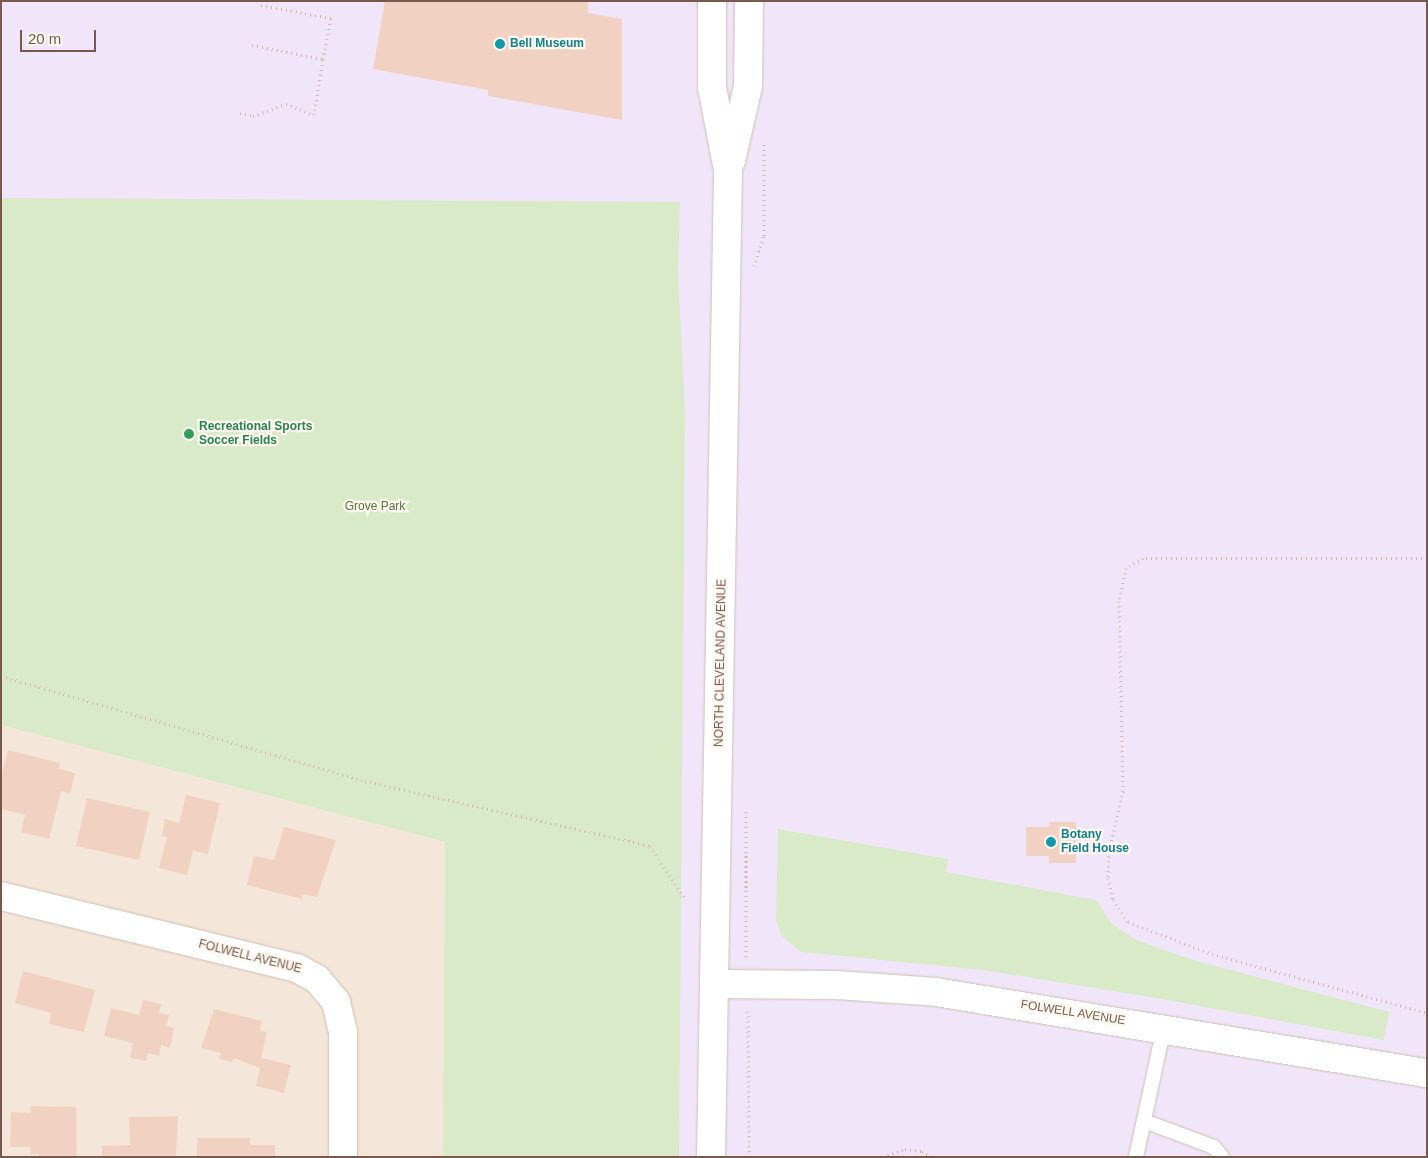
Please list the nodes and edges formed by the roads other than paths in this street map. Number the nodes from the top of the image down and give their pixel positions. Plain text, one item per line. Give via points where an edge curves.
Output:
1 (712, 1) edge
2 (749, 1) edge
3 (728, 170) junction
4 (1, 896) edge
5 (715, 984) junction
6 (1164, 1028) junction
7 (1427, 1073) edge
8 (1144, 1121) junction
9 (343, 1157) edge
10 (711, 1157) edge
11 (1136, 1157) edge
12 (1222, 1157) edge

1 - 3 main road, NORTH CLEVELAND AVENUE via 712,87
2 - 3 main road, NORTH CLEVELAND AVENUE via 748,86
3 - 5 main road, NORTH CLEVELAND AVENUE
4 - 9 main road, FOLWELL AVENUE via 297,968 317,979 336,1002 343,1032
5 - 6 main road, FOLWELL AVENUE via 837,985 936,992
5 - 10 main road, NORTH CLEVELAND AVENUE
6 - 7 main road, FOLWELL AVENUE
6 - 8 lane
8 - 11 lane
8 - 12 lane via 1214,1146

